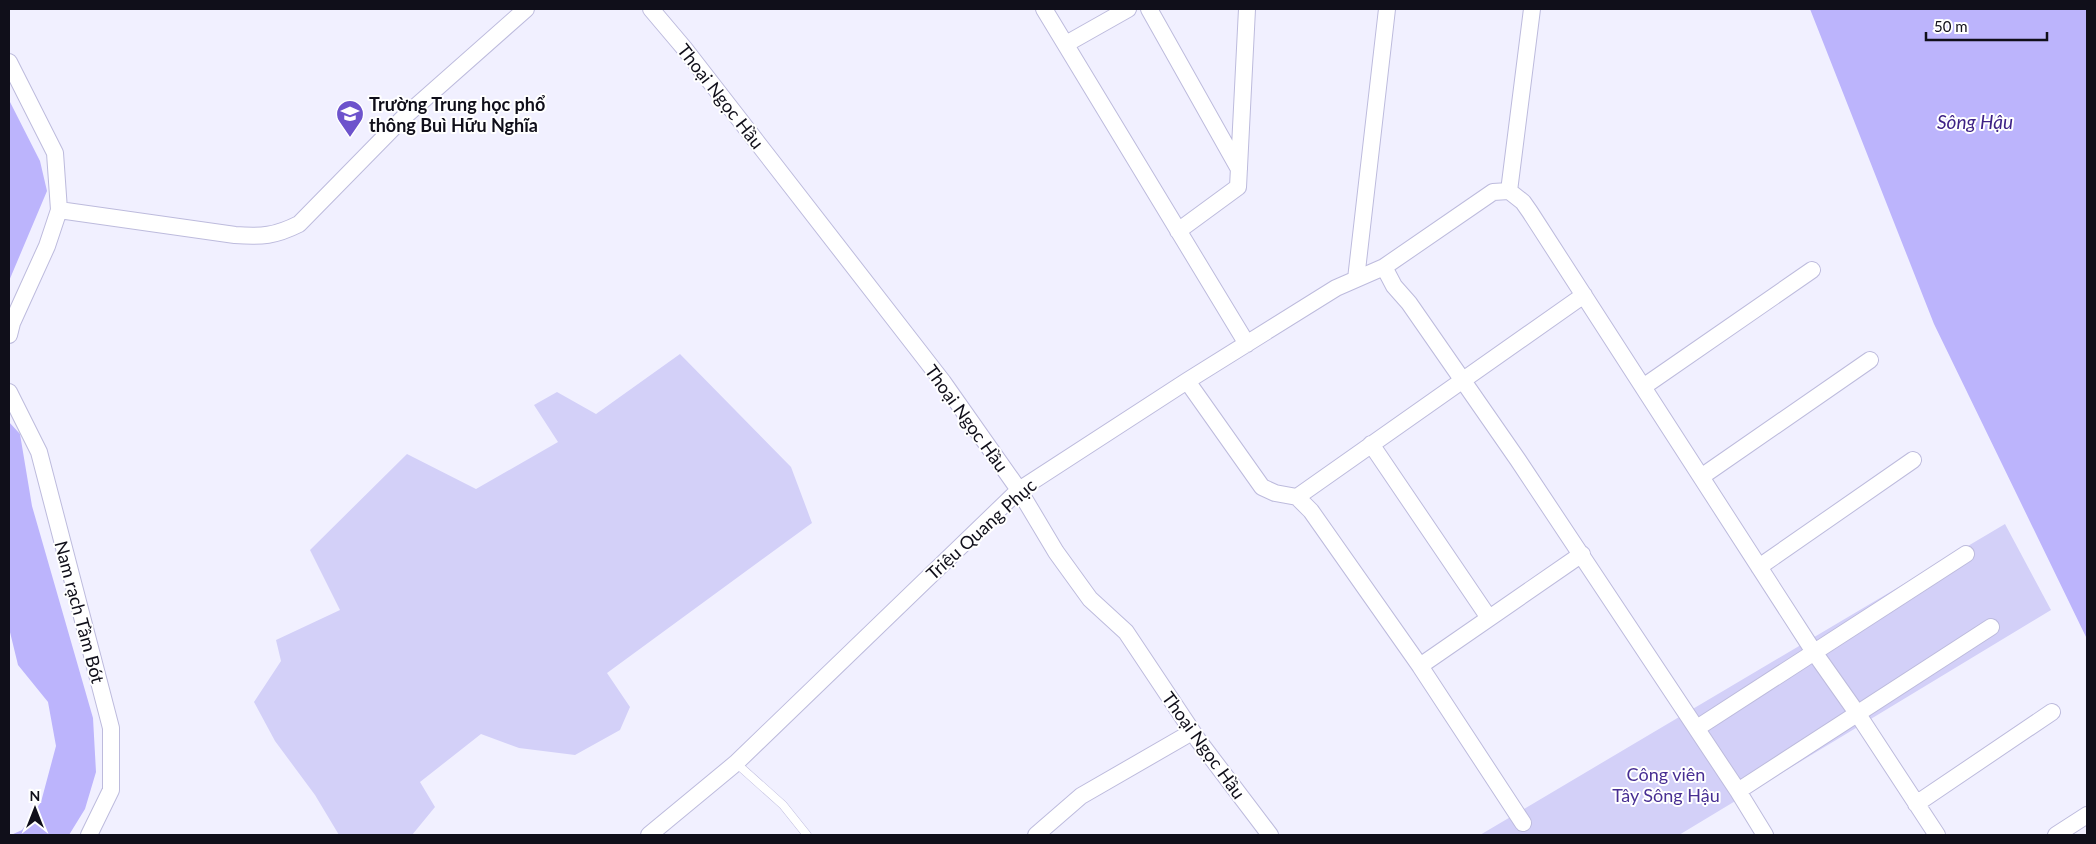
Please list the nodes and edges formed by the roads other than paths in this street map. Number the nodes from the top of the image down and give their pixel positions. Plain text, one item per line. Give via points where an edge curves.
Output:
1 (526, 9) edge
2 (651, 9) edge
3 (1044, 9) edge
4 (1128, 9) edge
5 (1149, 9) edge
6 (1247, 9) edge
7 (1387, 9) edge
8 (1532, 9) edge
9 (1066, 44) junction
10 (9, 62) edge
11 (1239, 169) junction
12 (1509, 191) junction
13 (60, 210) junction
14 (1178, 231) junction
15 (1384, 267) junction
16 (1812, 270) dead end
17 (1356, 279) junction
18 (1584, 296) junction
19 (9, 335) edge
20 (1247, 344) junction
21 (1870, 360) dead end
22 (1463, 380) junction
23 (1187, 381) junction
24 (1643, 387) junction
25 (9, 392) edge
26 (1371, 444) junction
27 (1913, 460) dead end
28 (1701, 477) junction
29 (1019, 490) junction
30 (1297, 497) junction
31 (1582, 554) junction
32 (1966, 554) dead end
33 (1759, 567) junction
34 (1489, 618) junction
35 (1991, 627) dead end
36 (1814, 652) junction
37 (1420, 666) junction
38 (1857, 712) junction
39 (2052, 712) dead end
40 (1697, 728) junction
41 (1192, 732) junction
42 (736, 763) junction
43 (1738, 791) junction
44 (1916, 804) junction
45 (2087, 815) edge
46 (1523, 823) dead end
47 (89, 835) edge
48 (650, 835) edge
49 (807, 835) edge
50 (1036, 835) edge
51 (1270, 835) edge
52 (1765, 835) edge
53 (1936, 835) edge
54 (2056, 835) edge

1 - 13 street via 404,117 299,224 281,234 261,237 235,235
2 - 29 street, Thoại Ngọc Hầu via 880,299
3 - 9 street
4 - 9 street
5 - 11 street
6 - 11 street
7 - 17 street
8 - 12 street
9 - 14 street
10 - 13 street via 55,153
11 - 14 street via 1238,187
12 - 15 street, Triệu Quang Phục via 1493,192
12 - 18 street via 1530,212
13 - 19 street
14 - 20 street
15 - 17 street, Triệu Quang Phục
15 - 22 street via 1394,286
16 - 24 street
17 - 20 street, Triệu Quang Phục via 1336,288
18 - 22 street
18 - 24 street
20 - 23 street, Triệu Quang Phục
21 - 28 street
22 - 26 street
22 - 31 street
23 - 29 street, Triệu Quang Phục
23 - 30 street via 1262,487
24 - 28 street
25 - 47 street, Nam rạch Tầm Bót via 38,452 111,728 111,790
26 - 30 street
26 - 34 street
27 - 33 street
28 - 33 street
29 - 41 street, Thoại Ngọc Hầu via 1056,552 1090,599 1126,632
29 - 42 street, Triệu Quang Phục
30 - 37 street via 1311,511
31 - 34 street
31 - 40 street
32 - 36 street
33 - 36 street
34 - 37 street
35 - 38 street
36 - 38 street
36 - 40 street
37 - 46 street
38 - 43 street
38 - 44 street
39 - 44 street
40 - 43 street
41 - 50 street via 1081,796
41 - 51 street, Thoại Ngọc Hầu
42 - 48 street, Triệu Quang Phục
42 - 49 lane via 783,805
43 - 52 street
44 - 53 street
45 - 54 street

